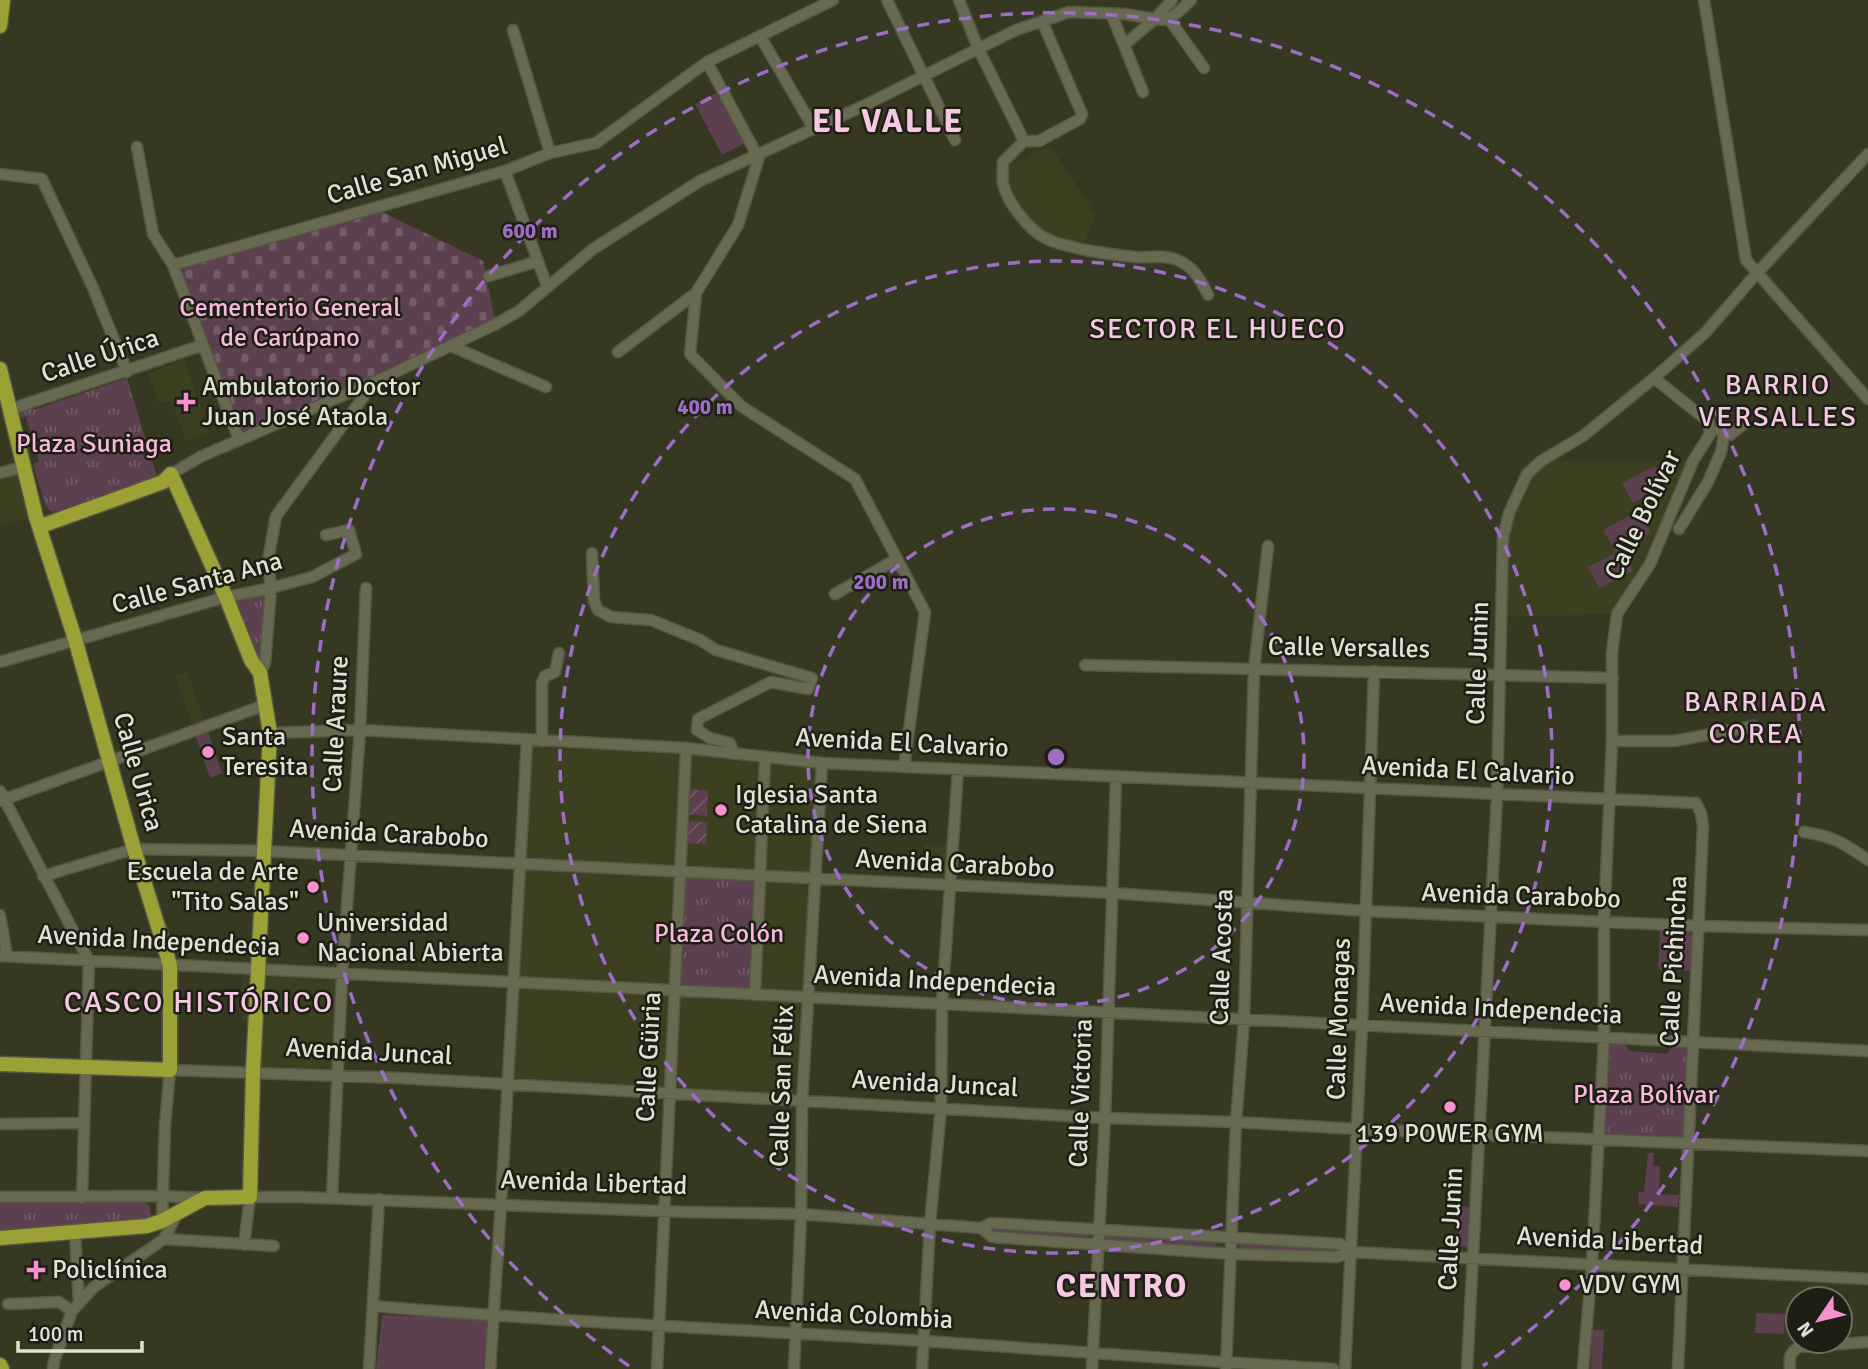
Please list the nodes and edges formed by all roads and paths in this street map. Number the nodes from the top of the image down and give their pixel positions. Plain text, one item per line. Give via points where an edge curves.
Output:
1 (2, 0) edge
2 (832, 0) edge
3 (887, 0) edge
4 (959, 0) edge
5 (1172, 0) edge
6 (1191, 0) edge
7 (1704, 0) edge
8 (1111, 13) junction
9 (1156, 19) junction
10 (1169, 19) junction
11 (1042, 21) junction
12 (0, 27) edge
13 (513, 30) dead end
14 (761, 36) junction
15 (1124, 45) junction
16 (978, 48) junction
17 (707, 62) junction
18 (1204, 68) dead end
19 (924, 76) junction
20 (1143, 92) dead end
21 (814, 129) junction
22 (955, 140) dead end
23 (1024, 141) junction
24 (137, 147) dead end
25 (550, 153) junction
26 (759, 154) junction
27 (1868, 154) edge
28 (505, 171) junction
29 (0, 174) edge
30 (538, 261) junction
31 (173, 265) junction
32 (1757, 273) junction
33 (489, 276) dead end
34 (547, 286) junction
35 (696, 293) junction
36 (1208, 295) dead end
37 (204, 345) junction
38 (451, 346) junction
39 (618, 352) dead end
40 (0, 369) edge
41 (127, 372) junction
42 (1654, 378) junction
43 (375, 382) junction
44 (546, 387) dead end
45 (1868, 399) edge
46 (11, 410) junction
47 (1745, 423) dead end
48 (1710, 429) junction
49 (1724, 434) junction
50 (239, 440) junction
51 (23, 467) junction
52 (0, 473) edge
53 (171, 474) junction
54 (41, 526) junction
55 (1679, 529) dead end
56 (326, 535) dead end
57 (1268, 547) dead end
58 (592, 553) dead end
59 (897, 559) junction
60 (271, 588) junction
61 (366, 588) dead end
62 (835, 594) dead end
63 (226, 597) junction
64 (75, 639) junction
65 (559, 653) dead end
66 (0, 662) edge
67 (1085, 665) dead end
68 (1254, 669) junction
69 (1374, 671) junction
70 (260, 673) junction
71 (1501, 674) junction
72 (1613, 678) junction
73 (265, 705) junction
74 (1754, 726) dead end
75 (360, 730) junction
76 (270, 733) junction
77 (527, 740) junction
78 (542, 741) junction
79 (1612, 741) junction
80 (686, 748) junction
81 (734, 754) junction
82 (765, 757) junction
83 (109, 761) junction
84 (822, 763) junction
85 (904, 767) junction
86 (958, 769) junction
87 (1116, 777) junction
88 (1251, 783) junction
89 (1369, 789) junction
90 (1497, 795) junction
91 (1, 797) edge
92 (1611, 800) junction
93 (1699, 806) joint
94 (1804, 832) dead end
95 (134, 849) junction
96 (265, 851) junction
97 (350, 854) junction
98 (1868, 860) edge
99 (520, 863) junction
100 (681, 872) junction
101 (762, 875) junction
102 (43, 876) junction
103 (815, 880) junction
104 (951, 887) junction
105 (1112, 893) junction
106 (1246, 901) junction
107 (1366, 911) junction
108 (0, 915) edge
109 (1490, 918) junction
110 (1604, 922) junction
111 (1698, 926) junction
112 (1868, 930) edge
113 (4, 956) edge
114 (89, 961) junction
115 (170, 965) junction
116 (259, 969) junction
117 (342, 974) junction
118 (514, 982) junction
119 (676, 990) junction
120 (755, 995) junction
121 (808, 997) junction
122 (942, 1004) junction
123 (1107, 1012) junction
124 (1244, 1021) junction
125 (1362, 1024) junction
126 (1484, 1031) junction
127 (1604, 1037) junction
128 (1693, 1042) junction
129 (1868, 1051) edge
130 (0, 1064) edge
131 (86, 1067) junction
132 (170, 1070) junction
133 (253, 1071) junction
134 (338, 1076) junction
135 (508, 1083) junction
136 (670, 1093) junction
137 (802, 1102) junction
138 (941, 1108) junction
139 (1105, 1118) junction
140 (1236, 1122) junction
141 (83, 1123) junction
142 (0, 1124) edge
143 (1357, 1129) junction
144 (1478, 1133) junction
145 (1597, 1140) junction
146 (1687, 1142) junction
147 (1868, 1151) edge
148 (162, 1196) junction
149 (0, 1197) edge
150 (250, 1197) junction
151 (82, 1198) junction
152 (205, 1198) junction
153 (332, 1198) junction
154 (379, 1199) junction
155 (501, 1204) junction
156 (665, 1211) junction
157 (178, 1212) junction
158 (801, 1214) junction
159 (162, 1221) junction
160 (930, 1224) junction
161 (981, 1228) junction
162 (1098, 1231) junction
163 (75, 1233) junction
164 (0, 1238) edge
165 (164, 1239) junction
166 (1231, 1239) junction
167 (1097, 1243) junction
168 (244, 1245) junction
169 (275, 1246) dead end
170 (1351, 1252) junction
171 (1231, 1254) junction
172 (1472, 1259) junction
173 (1591, 1264) junction
174 (1681, 1268) junction
175 (1868, 1279) edge
176 (8, 1304) dead end
177 (373, 1306) junction
178 (76, 1307) junction
179 (494, 1316) junction
180 (659, 1326) junction
181 (795, 1334) junction
182 (923, 1341) junction
183 (1868, 1341) edge
184 (1093, 1354) junction
185 (1226, 1366) edge
186 (53, 1369) edge
187 (369, 1369) edge
188 (490, 1369) edge
189 (657, 1369) edge
190 (794, 1369) edge
191 (922, 1369) edge
192 (1092, 1369) edge
193 (1332, 1369) edge
194 (1345, 1369) edge
195 (1467, 1369) edge
196 (1583, 1369) edge
197 (1678, 1369) edge
198 (1790, 1369) edge

1 - 12 main road
2 - 14 street
3 - 19 street
4 - 16 street
5 - 9 street
6 - 10 street
7 - 32 street via 1746,260
8 - 9 street
8 - 11 street via 1069,12
8 - 15 street
9 - 10 street
9 - 15 street
10 - 18 street
11 - 16 street
11 - 23 street via 1082,114 1039,141
13 - 25 street, Calle San Miguel
14 - 17 street
14 - 21 street
15 - 20 street
16 - 19 street
16 - 23 street
17 - 25 street via 596,143
17 - 26 street
19 - 21 street
19 - 22 street
21 - 26 street
23 - 36 street via 1003,162 1003,181 1008,197 1034,230 1046,239 1084,248 1177,260 1202,280
24 - 31 street via 153,234
25 - 28 street, Calle San Miguel
26 - 34 street via 700,181 593,249
26 - 35 street via 738,225
27 - 32 street, Calle Junin
28 - 30 street
28 - 31 street, Calle San Miguel
29 - 41 street via 42,178
30 - 33 street
30 - 34 street
31 - 37 street
32 - 42 street, Calle Junin via 1705,333
32 - 45 street
34 - 38 street via 519,311
35 - 39 street
35 - 59 street via 690,354 741,406 855,479
37 - 41 street, Calle Úrica
37 - 50 street
38 - 43 street
38 - 44 street
40 - 46 main road, Calle Urica
41 - 46 street, Calle Úrica
42 - 48 street, Calle Bolívar via 1709,422
42 - 71 street, Calle Junin via 1527,474 1503,538
43 - 50 street
43 - 60 street via 276,516 268,561
46 - 51 main road, Calle Urica
47 - 49 street via 1730,435
48 - 49 street
48 - 72 street, Calle Bolívar via 1650,564 1617,614
49 - 55 street via 1708,482
50 - 53 street
51 - 52 street
51 - 54 main road, Calle Urica
53 - 54 main road via 163,482
53 - 63 main road
54 - 64 main road, Calle Urica
56 - 60 street, Calle Santa Ana via 349,530 356,554 312,577
57 - 68 street, Calle Acosta
58 - 81 street via 598,610 611,617 651,620 716,650 812,678 808,689 771,682 698,719 697,730 730,743
59 - 62 street
59 - 85 street via 925,612
60 - 63 street, Calle Santa Ana
60 - 70 street via 265,663
61 - 75 street, Calle Araure
63 - 64 street, Calle Santa Ana
63 - 70 main road
64 - 66 street, Calle Santa Ana
64 - 83 main road, Calle Urica
65 - 78 street via 555,673 544,676 542,683
67 - 68 street, Calle Versalles
68 - 69 street, Calle Versalles
68 - 88 street, Calle Acosta
69 - 71 street, Calle Versalles
69 - 89 street, Calle Monagas
70 - 73 main road
71 - 72 street, Calle Versalles
71 - 90 street, Calle Junin
72 - 79 street, Calle Bolívar
73 - 76 main road
73 - 83 street
74 - 79 street via 1674,741
75 - 76 street, Avenida El Calvario
75 - 77 street, Avenida El Calvario
75 - 97 street, Calle Araure
76 - 96 main road
77 - 78 street, Avenida El Calvario
77 - 99 street
78 - 80 street, Avenida El Calvario
79 - 92 street, Calle Bolívar
80 - 81 street, Avenida El Calvario
80 - 100 street, Calle Güiria
81 - 82 street, Avenida El Calvario
82 - 84 street, Avenida El Calvario
82 - 101 street
83 - 91 street
83 - 95 main road, Calle Urica
84 - 85 street, Avenida El Calvario
84 - 103 street, Calle San Félix
85 - 86 street, Avenida El Calvario
86 - 87 street, Avenida El Calvario
86 - 104 street
87 - 88 street, Avenida El Calvario
87 - 105 street, Calle Victoria
88 - 89 street, Avenida El Calvario
88 - 106 street, Calle Acosta
89 - 90 street, Avenida El Calvario
89 - 107 street, Calle Monagas
90 - 92 street, Avenida El Calvario
90 - 109 street, Calle Junin
91 - 102 street
92 - 93 street, Avenida El Calvario via 1692,802
92 - 110 street, Calle Bolívar
93 - 111 street, Calle Pichincha via 1703,826
94 - 98 street via 1827,835
95 - 96 street, Avenida Carabobo
95 - 102 street, Avenida Carabobo
95 - 115 main road, Calle Urica
96 - 97 street, Avenida Carabobo
96 - 116 main road
97 - 99 street, Avenida Carabobo
97 - 117 street, Calle Araure
99 - 100 street, Avenida Carabobo
99 - 118 street
100 - 101 street, Avenida Carabobo
100 - 119 street, Calle Güiria
101 - 103 street, Avenida Carabobo
101 - 120 street
102 - 114 street
103 - 104 street, Avenida Carabobo
103 - 121 street, Calle San Félix
104 - 105 street, Avenida Carabobo
104 - 122 street
105 - 106 street, Avenida Carabobo
105 - 123 street, Calle Victoria
106 - 107 street, Avenida Carabobo
106 - 124 street, Calle Acosta
107 - 109 street, Avenida Carabobo
107 - 125 street, Calle Monagas
108 - 113 street
109 - 110 street, Avenida Carabobo
109 - 126 street, Calle Junin
110 - 111 street, Avenida Carabobo
110 - 127 street, Calle Bolívar
111 - 112 street, Avenida Carabobo
111 - 128 street, Calle Pichincha
113 - 114 street, Avenida Independecia
114 - 115 street, Avenida Independecia
114 - 131 street
115 - 116 street, Avenida Independecia
115 - 132 main road, Calle Urica
116 - 117 street, Avenida Independecia
116 - 133 main road
117 - 118 street, Avenida Independecia
117 - 134 street, Calle Araure
118 - 119 street, Avenida Independecia
118 - 135 street
119 - 120 street, Avenida Independecia
119 - 136 street, Calle Güiria
120 - 121 street, Avenida Independecia
121 - 122 street, Avenida Independecia
121 - 137 street, Calle San Félix
122 - 123 street, Avenida Independecia
122 - 138 street
123 - 124 street, Avenida Independecia
123 - 139 street, Calle Victoria
124 - 125 street, Avenida Independecia
124 - 140 street, Calle Acosta
125 - 126 street, Avenida Independecia
125 - 143 street, Calle Monagas
126 - 127 street, Avenida Independecia
126 - 144 street, Calle Junin
127 - 128 street, Avenida Independecia
127 - 145 street, Calle Bolívar
128 - 129 street, Avenida Independecia
128 - 146 street, Calle Pichincha
130 - 131 main road, Avenida Juncal
131 - 132 main road, Avenida Juncal
131 - 141 street
132 - 133 street, Avenida Juncal
132 - 148 street, Calle Urica
133 - 134 street, Avenida Juncal
133 - 150 main road
134 - 135 street, Avenida Juncal
134 - 153 street, Calle Araure
135 - 136 street, Avenida Juncal
135 - 155 street
136 - 137 street, Avenida Juncal
136 - 156 street, Calle Güiria
137 - 138 street, Avenida Juncal
137 - 158 street, Calle San Félix
138 - 139 street, Avenida Juncal
138 - 160 street
139 - 140 street, Avenida Juncal
139 - 162 street, Calle Victoria
140 - 143 street, Avenida Juncal
140 - 166 street, Calle Acosta
141 - 142 street
141 - 151 street
143 - 144 street, Avenida Juncal
143 - 170 street, Calle Monagas
144 - 145 street, Avenida Juncal
144 - 172 street, Calle Junin
145 - 146 street, Avenida Juncal
145 - 173 street, Calle Bolívar
146 - 147 street, Avenida Juncal
146 - 174 street, Calle Pichincha
148 - 151 street, Avenida Libertad
148 - 152 street, Avenida Libertad
148 - 159 street
149 - 151 street, Avenida Libertad
150 - 152 main road, Avenida Libertad
150 - 153 street, Avenida Libertad
150 - 168 street
152 - 157 main road, Avenida Libertad
153 - 154 street, Avenida Libertad
154 - 155 street, Avenida Libertad
154 - 177 street
155 - 156 street, Avenida Libertad
155 - 179 street
156 - 158 street, Avenida Libertad
156 - 180 street, Calle Güiria
157 - 159 main road, Avenida Libertad
157 - 165 street
158 - 160 street, Avenida Libertad
158 - 181 street, Calle San Félix
159 - 163 main road, Avenida Libertad
160 - 161 street, Avenida Libertad
160 - 182 street
161 - 162 street, Avenida Libertad via 991,1223
161 - 167 street, Avenida Libertad via 992,1237
162 - 166 street, Avenida Libertad
162 - 167 street, Calle Victoria
163 - 164 main road, Avenida Libertad
163 - 178 street
165 - 168 street
165 - 178 street via 94,1287
166 - 170 street, Avenida Libertad via 1340,1244
166 - 171 street, Calle Acosta
167 - 171 street, Avenida Libertad
167 - 184 street, Calle Victoria
168 - 169 street
170 - 171 street, Avenida Libertad via 1337,1256
170 - 172 street, Avenida Libertad
170 - 194 street, Calle Monagas
171 - 185 street, Calle Acosta
172 - 173 street, Avenida Libertad
172 - 195 street, Calle Junin
173 - 174 street, Avenida Libertad
173 - 196 street, Calle Bolívar
174 - 175 street, Avenida Libertad
174 - 197 street, Calle Pichincha
176 - 178 street via 59,1302
177 - 179 street, Avenida Colombia
177 - 187 street
178 - 186 street
179 - 180 street, Avenida Colombia
179 - 188 street
180 - 181 street, Avenida Colombia
180 - 189 street, Calle Güiria
181 - 182 street, Avenida Colombia
181 - 190 street, Calle San Félix
182 - 184 street, Avenida Colombia
182 - 191 street
183 - 198 street via 1799,1347 1789,1358
184 - 185 street, Avenida Colombia
184 - 192 street, Calle Victoria
185 - 193 street, Avenida Colombia

